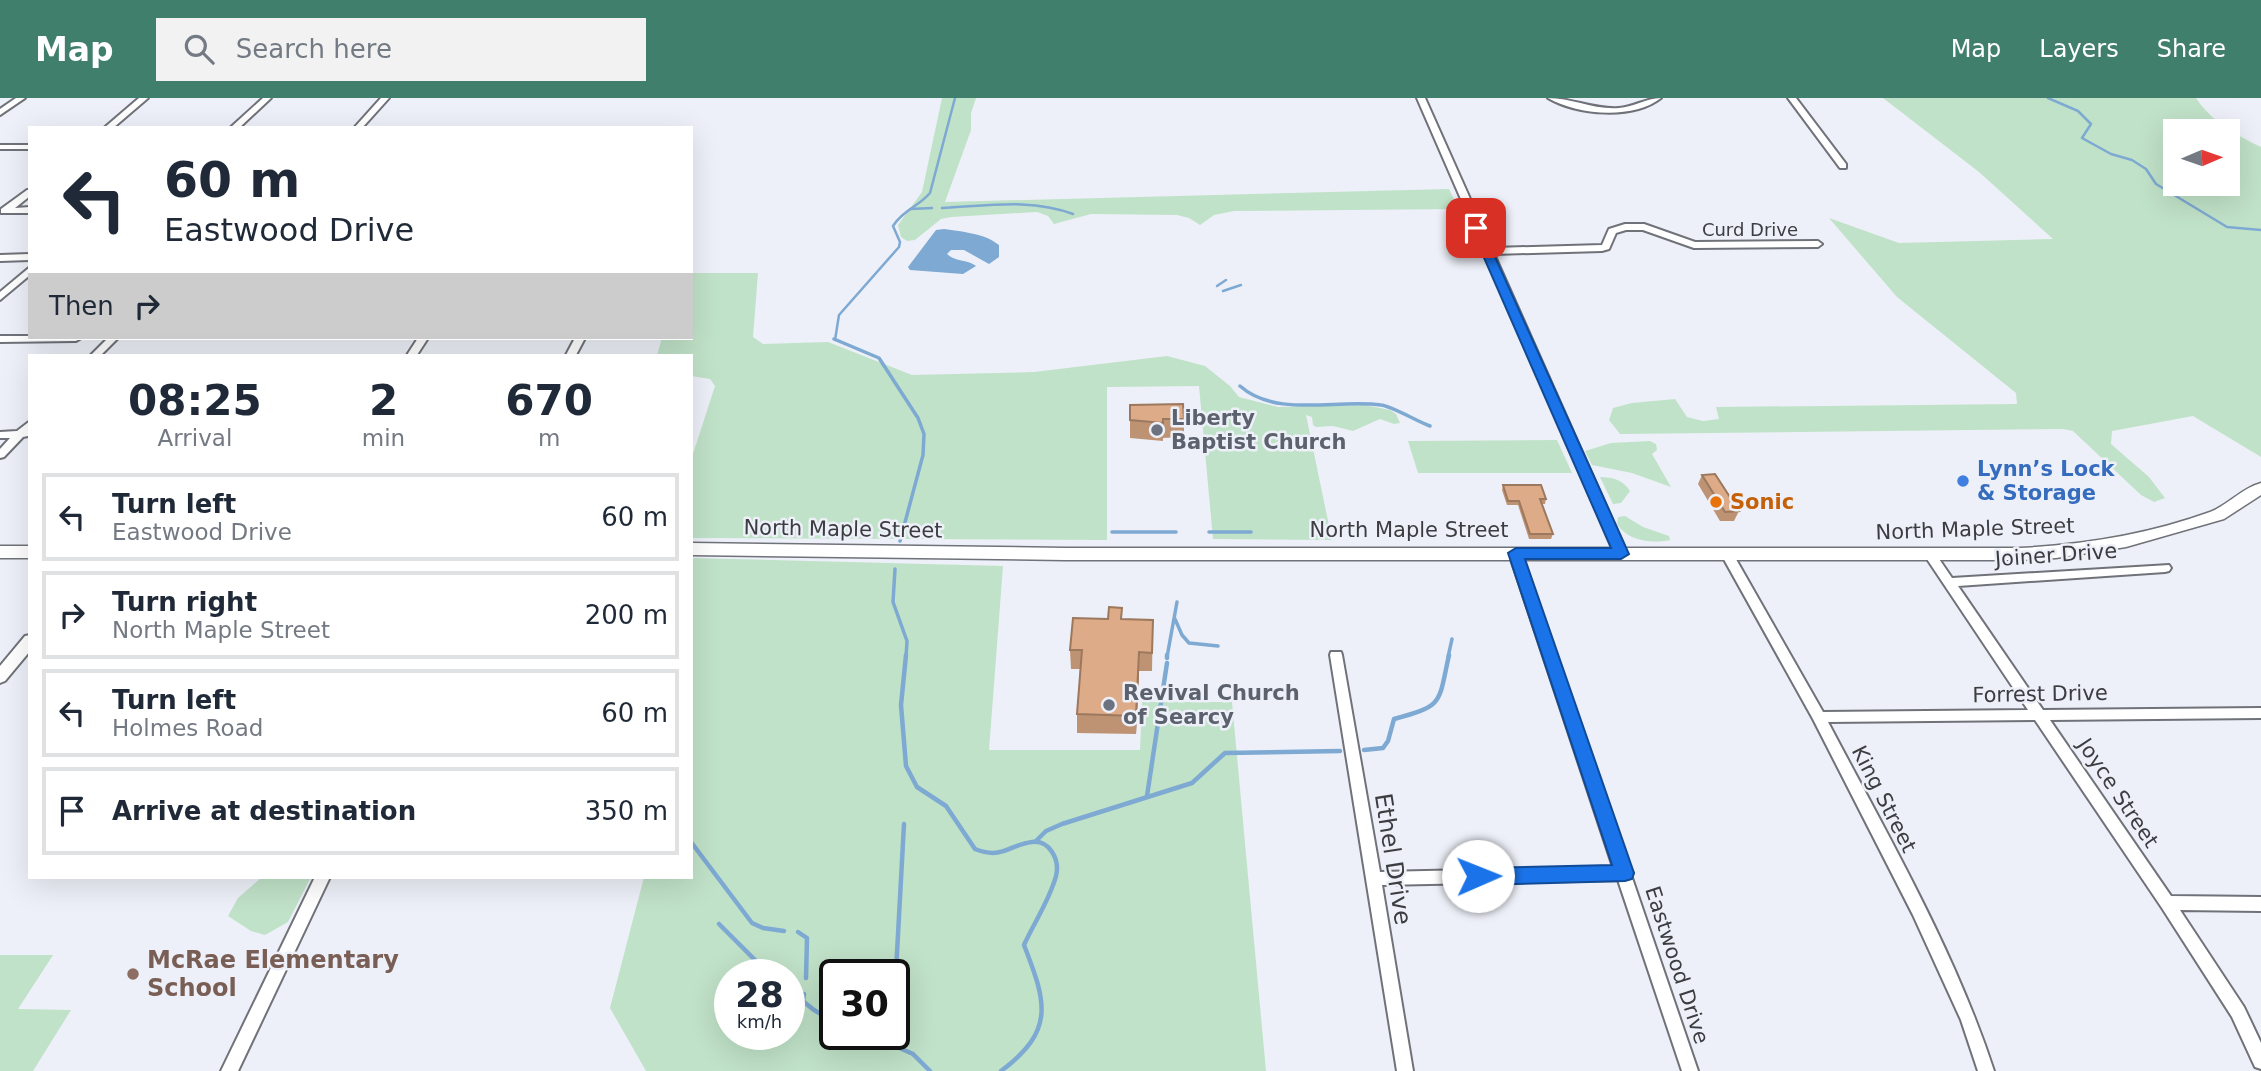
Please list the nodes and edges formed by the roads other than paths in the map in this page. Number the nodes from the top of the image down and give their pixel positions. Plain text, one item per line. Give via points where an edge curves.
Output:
1 (21, 98) edge
2 (144, 98) edge
3 (267, 98) edge
4 (385, 98) edge
5 (1421, 98) edge
6 (1552, 98) edge
7 (1657, 98) edge
8 (1792, 98) edge
9 (0, 113) edge
10 (110, 126) edge
11 (236, 126) edge
12 (360, 126) edge
13 (0, 147) edge
14 (28, 147) edge
15 (1843, 166) dead end
16 (28, 193) edge
17 (28, 210) edge
18 (3, 211) edge
19 (1818, 244) dead end
20 (1487, 251) junction
21 (28, 257) edge
22 (0, 258) edge
23 (28, 272) edge
24 (0, 297) edge
25 (0, 339) edge
26 (28, 339) edge
27 (111, 340) edge
28 (97, 354) edge
29 (25, 434) edge
30 (0, 435) edge
31 (0, 455) edge
32 (2261, 488) edge
33 (693, 549) edge
34 (0, 552) edge
35 (28, 552) edge
36 (1516, 553) junction
37 (1621, 554) junction
38 (1727, 554) junction
39 (1931, 556) junction
40 (2165, 568) dead end
41 (1950, 582) junction
42 (28, 642) edge
43 (1336, 655) dead end
44 (0, 677) edge
45 (2261, 713) edge
46 (2040, 716) junction
47 (1819, 717) junction
48 (1625, 873) junction
49 (321, 879) edge
50 (1373, 879) junction
51 (2167, 903) junction
52 (2261, 904) edge
53 (2261, 1061) edge
54 (229, 1071) edge
55 (1405, 1071) edge
56 (1690, 1071) edge
57 (1986, 1071) edge

1 - 9 street
2 - 10 street
3 - 11 street
4 - 12 street
5 - 20 street
6 - 7 street via 1610,110 1641,107
8 - 15 street
13 - 14 street
16 - 18 street
17 - 18 street
19 - 20 street, Curd Drive via 1694,245 1630,226 1612,231 1602,248
20 - 37 street
21 - 22 street
23 - 24 street
25 - 26 street
27 - 28 street
29 - 30 street
29 - 31 street
32 - 39 main road, North Maple Street via 2218,515 2126,541 2056,552
33 - 36 main road, North Maple Street
34 - 35 main road
36 - 37 main road, North Maple Street
36 - 48 street, Eastwood Drive
37 - 38 main road, North Maple Street
38 - 39 main road, North Maple Street
38 - 47 street, King Street
39 - 41 street, Joyce Street
40 - 41 street, Joiner Drive
41 - 46 street, Joyce Street
42 - 44 street
43 - 50 street, Ethel Drive
45 - 46 street, Forrest Drive
46 - 47 street, Forrest Drive
46 - 51 street, Joyce Street
47 - 57 street, King Street via 1950,973
48 - 50 street
48 - 56 street, Eastwood Drive
49 - 54 street
50 - 55 street, Ethel Drive
51 - 52 street
51 - 53 street, Joyce Street via 2238,1012

